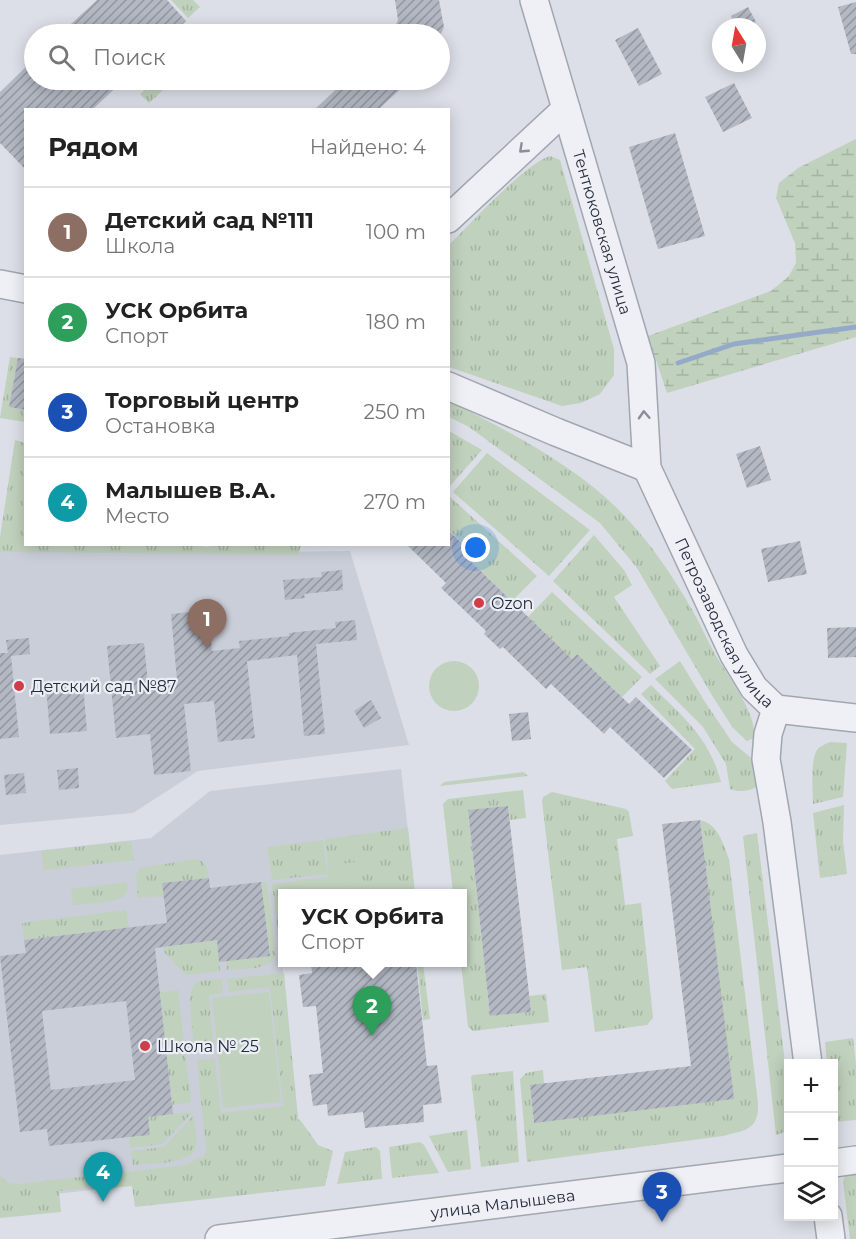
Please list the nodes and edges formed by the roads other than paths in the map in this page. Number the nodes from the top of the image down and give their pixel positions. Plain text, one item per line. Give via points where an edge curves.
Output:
1 (534, 0) edge
2 (566, 109) junction
3 (450, 217) edge
4 (0, 284) edge
5 (24, 289) edge
6 (450, 387) edge
7 (647, 468) junction
8 (776, 709) junction
9 (856, 718) edge
10 (807, 1059) edge
11 (856, 1160) edge
12 (838, 1162) edge
13 (784, 1169) edge
14 (829, 1221) edge
15 (219, 1239) edge
16 (831, 1239) edge

1 - 2 street, Тентюковская улица
2 -> 3 street
7 -> 2 street, Тентюковская улица via 641,363
4 - 5 street
6 - 7 street
7 - 8 street, Петрозаводская улица via 734,655 754,688
8 - 9 street
8 - 10 street, Петрозаводская улица via 766,759
11 - 12 street
13 - 15 street, улица Малышева
14 - 16 street

